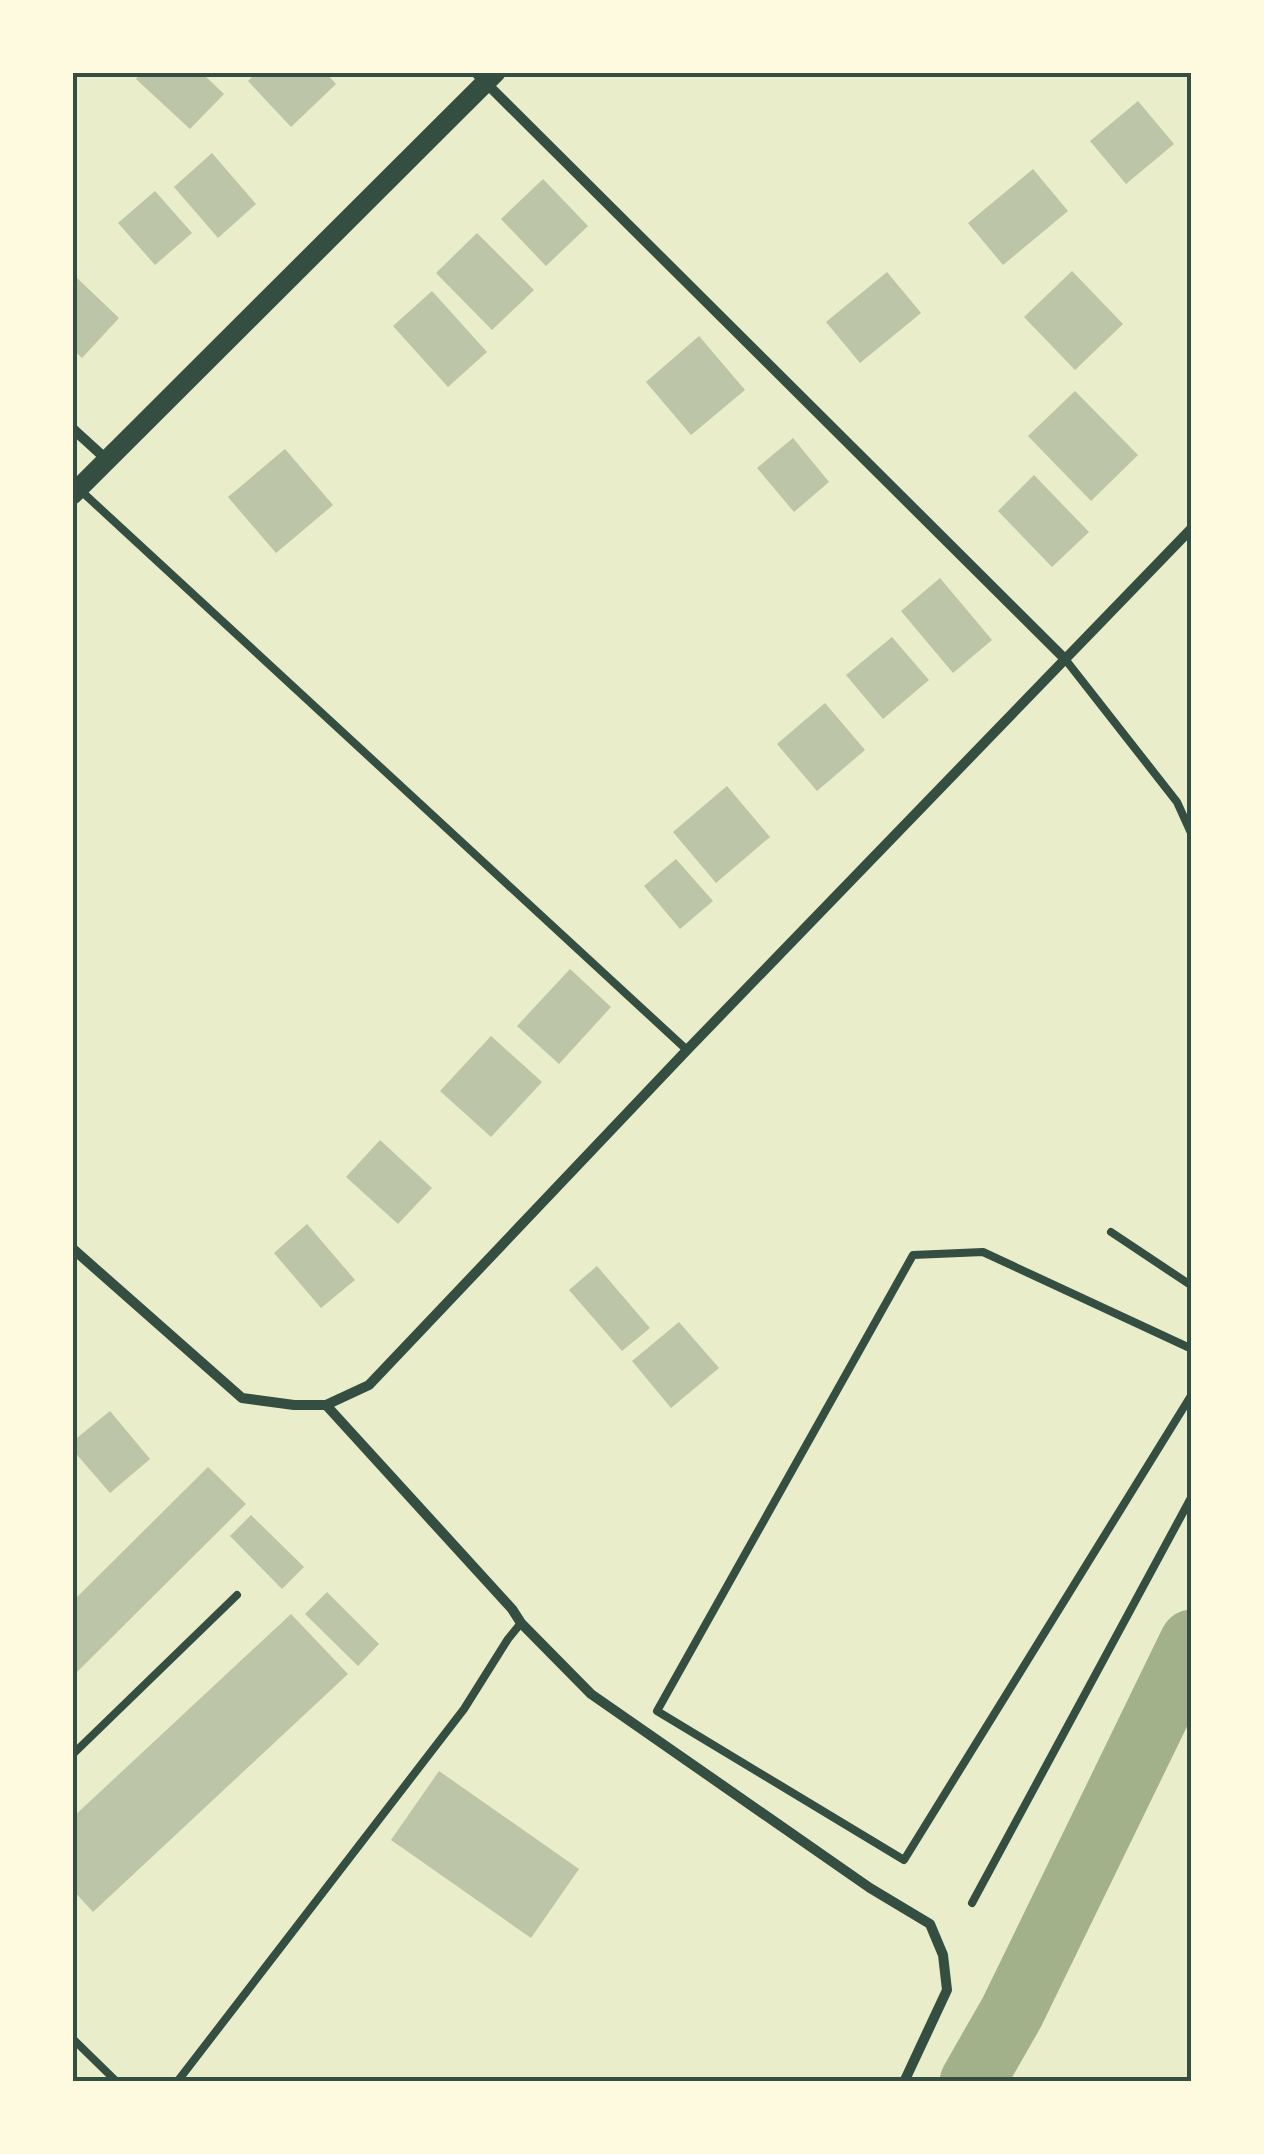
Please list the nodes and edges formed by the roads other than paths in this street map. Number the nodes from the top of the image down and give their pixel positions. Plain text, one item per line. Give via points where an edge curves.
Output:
1 (485, 76) edge
2 (72, 428) edge
3 (106, 459) junction
4 (76, 492) edge
5 (1192, 528) edge
6 (1065, 659) junction
7 (1192, 834) edge
8 (687, 1050) junction
9 (1112, 1232) dead end
10 (72, 1248) edge
11 (1192, 1286) edge
12 (1192, 1348) edge
13 (1192, 1394) edge
14 (326, 1405) junction
15 (1192, 1496) edge
16 (237, 1595) dead end
17 (521, 1623) junction
18 (72, 1755) edge
19 (972, 1902) dead end
20 (72, 2038) edge
21 (118, 2082) edge
22 (177, 2082) edge
23 (904, 2082) edge

1 - 3 main road
1 - 6 street
2 - 3 street
3 - 4 main road
4 - 8 lane
5 - 6 street
6 - 7 lane via 1177,802
6 - 8 street
8 - 14 street via 369,1386
9 - 11 lane
10 - 14 street via 242,1398
12 - 13 lane via 982,1252 913,1255 657,1711 904,1860
14 - 17 street
15 - 19 lane
16 - 18 lane
17 - 22 lane via 464,1709
17 - 23 street via 591,1694 930,1924 947,1990
20 - 21 lane

